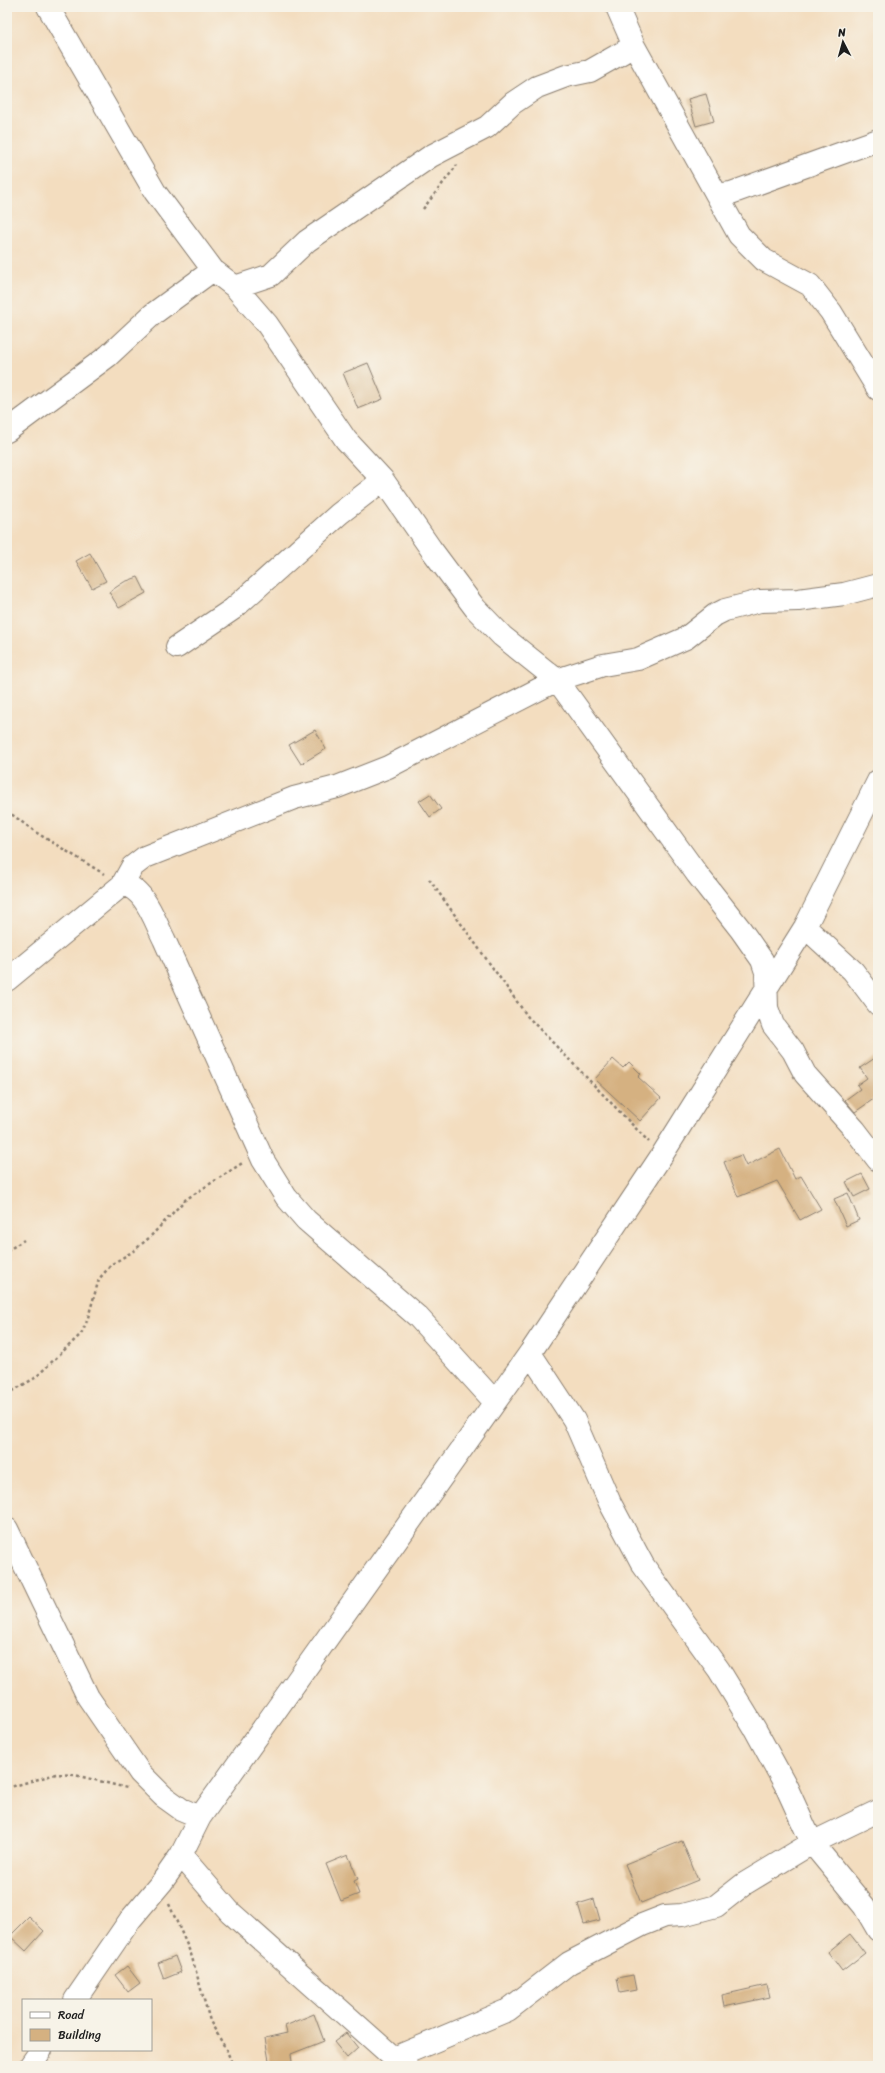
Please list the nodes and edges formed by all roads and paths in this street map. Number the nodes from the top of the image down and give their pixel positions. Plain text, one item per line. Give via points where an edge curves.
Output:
1 (48, 7) edge
2 (617, 7) edge
3 (634, 46) junction
4 (878, 140) edge
5 (459, 163) dead end
6 (717, 195) junction
7 (423, 210) dead end
8 (213, 270) junction
9 (236, 287) junction
10 (878, 388) edge
11 (7, 431) edge
12 (383, 480) junction
13 (878, 585) edge
14 (177, 647) dead end
15 (557, 680) junction
16 (878, 781) edge
17 (7, 811) edge
18 (430, 879) dead end
19 (122, 885) junction
20 (805, 927) junction
21 (7, 980) edge
22 (767, 988) junction
23 (878, 1004) edge
24 (662, 1155) junction
25 (263, 1160) junction
26 (878, 1160) edge
27 (24, 1240) dead end
28 (7, 1251) edge
29 (530, 1353) junction
30 (7, 1394) edge
31 (494, 1401) junction
32 (8, 1535) edge
33 (7, 1788) edge
34 (134, 1790) dead end
35 (878, 1811) edge
36 (200, 1817) junction
37 (812, 1843) junction
38 (180, 1855) junction
39 (162, 1882) junction
40 (878, 1930) edge
41 (76, 1999) edge
42 (40, 2051) edge
43 (401, 2062) edge
44 (30, 2066) edge
45 (233, 2066) edge

1 - 8 street via 155,192
2 - 3 street
3 - 6 street
3 - 9 street via 590,71 566,76 537,87 513,103 487,127 431,156 307,241 271,275
4 - 6 street via 731,193
5 - 7 path
6 - 10 street via 739,236 764,260 810,285 831,312
8 - 9 street
8 - 11 street via 154,314 108,356
9 - 12 street via 267,324 346,440
12 - 14 street via 338,514 233,609
12 - 15 street via 475,608 502,636
13 - 15 street via 844,594 798,600 760,601 733,608 715,615 686,638 638,659 603,665
15 - 19 street via 388,767 338,787 294,798 145,857 132,867
15 - 22 street via 745,936 764,966
16 - 20 street
17 - 19 path via 37,834
18 - 24 path via 528,1017
19 - 21 street
19 - 25 street via 135,889 164,939
20 - 22 street
20 - 23 street via 853,971
22 - 24 street
22 - 26 street via 768,1008 774,1024 805,1074
24 - 29 street
25 - 30 path via 242,1162 185,1200 149,1238 112,1264 99,1279 81,1334 36,1378
25 - 31 street via 286,1197 306,1220 418,1316
27 - 28 path
29 - 31 street
29 - 37 street via 574,1420 610,1503 643,1565 719,1670 756,1729
31 - 36 street
32 - 36 street via 88,1697 140,1772 163,1796 181,1809
33 - 34 path via 56,1774 75,1775
35 - 37 street
36 - 38 street
37 - 40 street via 864,1906
37 - 43 street via 744,1884 716,1906 682,1915 665,1916 642,1925 570,1963 508,2010
38 - 39 street
38 - 43 street via 230,1912
39 - 41 street via 130,1920
39 - 45 path via 191,1954 210,2021
42 - 44 street

